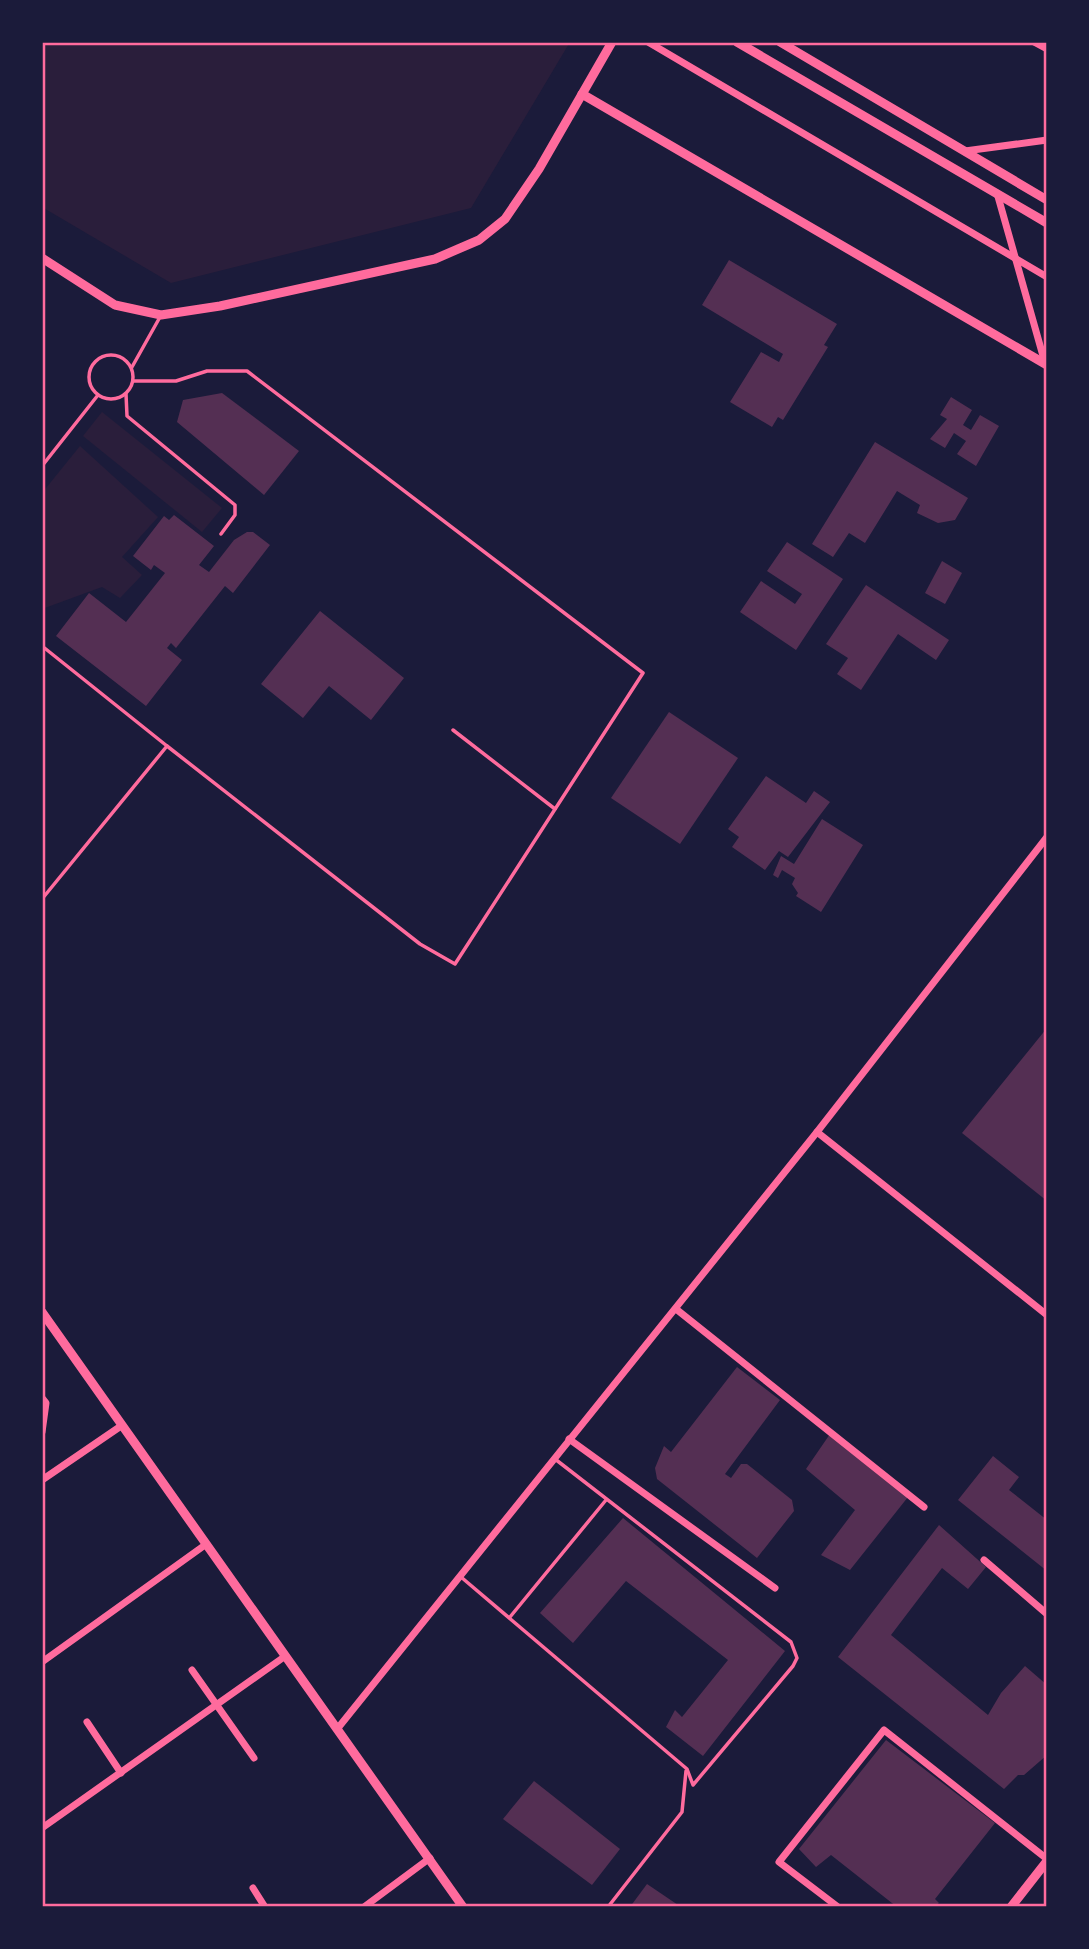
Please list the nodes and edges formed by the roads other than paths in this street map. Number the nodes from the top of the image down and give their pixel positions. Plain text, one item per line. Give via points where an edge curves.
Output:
1 (612, 42) edge
2 (648, 42) edge
3 (737, 42) edge
4 (780, 42) edge
5 (1034, 42) edge
6 (1047, 49) edge
7 (582, 94) junction
8 (1047, 140) edge
9 (965, 151) junction
10 (997, 193) junction
11 (1047, 200) edge
12 (1047, 223) edge
13 (42, 258) edge
14 (1015, 259) junction
15 (1047, 277) edge
16 (160, 315) junction
17 (1046, 364) edge
18 (132, 367) junction
19 (133, 382) junction
20 (126, 394) junction
21 (98, 395) junction
22 (42, 466) edge
23 (221, 534) dead end
24 (42, 646) edge
25 (453, 730) dead end
26 (167, 746) junction
27 (555, 809) junction
28 (1047, 837) edge
29 (42, 899) edge
30 (817, 1132) junction
31 (676, 1309) junction
32 (42, 1312) edge
33 (1047, 1315) edge
34 (42, 1398) edge
35 (121, 1426) junction
36 (42, 1432) edge
37 (569, 1438) junction
38 (553, 1458) junction
39 (42, 1480) edge
40 (606, 1500) junction
41 (924, 1507) dead end
42 (205, 1545) junction
43 (984, 1560) dead end
44 (460, 1576) junction
45 (775, 1588) dead end
46 (1047, 1614) edge
47 (510, 1617) junction
48 (284, 1657) junction
49 (42, 1662) edge
50 (192, 1670) dead end
51 (216, 1704) junction
52 (87, 1722) dead end
53 (338, 1728) junction
54 (254, 1758) dead end
55 (687, 1769) junction
56 (121, 1773) junction
57 (42, 1828) edge
58 (430, 1858) junction
59 (1047, 1860) edge
60 (253, 1888) dead end
61 (265, 1907) edge
62 (364, 1907) edge
63 (464, 1907) edge
64 (608, 1907) edge
65 (838, 1907) edge
66 (1012, 1907) edge

1 - 7 street
2 - 14 street
3 - 10 street
4 - 9 street
5 - 6 street
7 - 16 street via 505,219 479,240 435,259
7 - 17 street
8 - 9 street
9 - 11 street
10 - 12 street
10 - 14 street
13 - 16 street via 115,304
14 - 15 street
14 - 17 street
16 - 18 lane
18 - 19 lane
18 - 21 lane via 115,354 94,362 89,383
19 - 20 lane
19 - 27 lane via 176,381 207,371 247,371 643,673
20 - 21 lane via 112,399
20 - 23 lane via 127,416 235,505 235,515
21 - 22 lane
24 - 26 lane
25 - 27 lane
26 - 27 lane via 420,944 455,964
26 - 29 lane
28 - 30 street
30 - 31 street
30 - 33 street
31 - 37 street
31 - 41 street
32 - 35 street
34 - 36 street via 46,1403
35 - 39 street
35 - 42 street
37 - 38 street
37 - 45 street
38 - 40 lane
38 - 44 street
40 - 47 lane
40 - 55 lane via 796,1649 793,1666 693,1785
42 - 48 street
42 - 49 street
43 - 46 street
44 - 47 lane
44 - 53 street
47 - 55 lane
48 - 51 street
48 - 53 street
50 - 51 street
51 - 54 street
51 - 56 street
52 - 56 street
53 - 58 street
55 - 64 lane via 682,1812
56 - 57 street
58 - 62 street
58 - 63 street
59 - 65 street via 884,1730 779,1862
59 - 66 street
60 - 61 street

